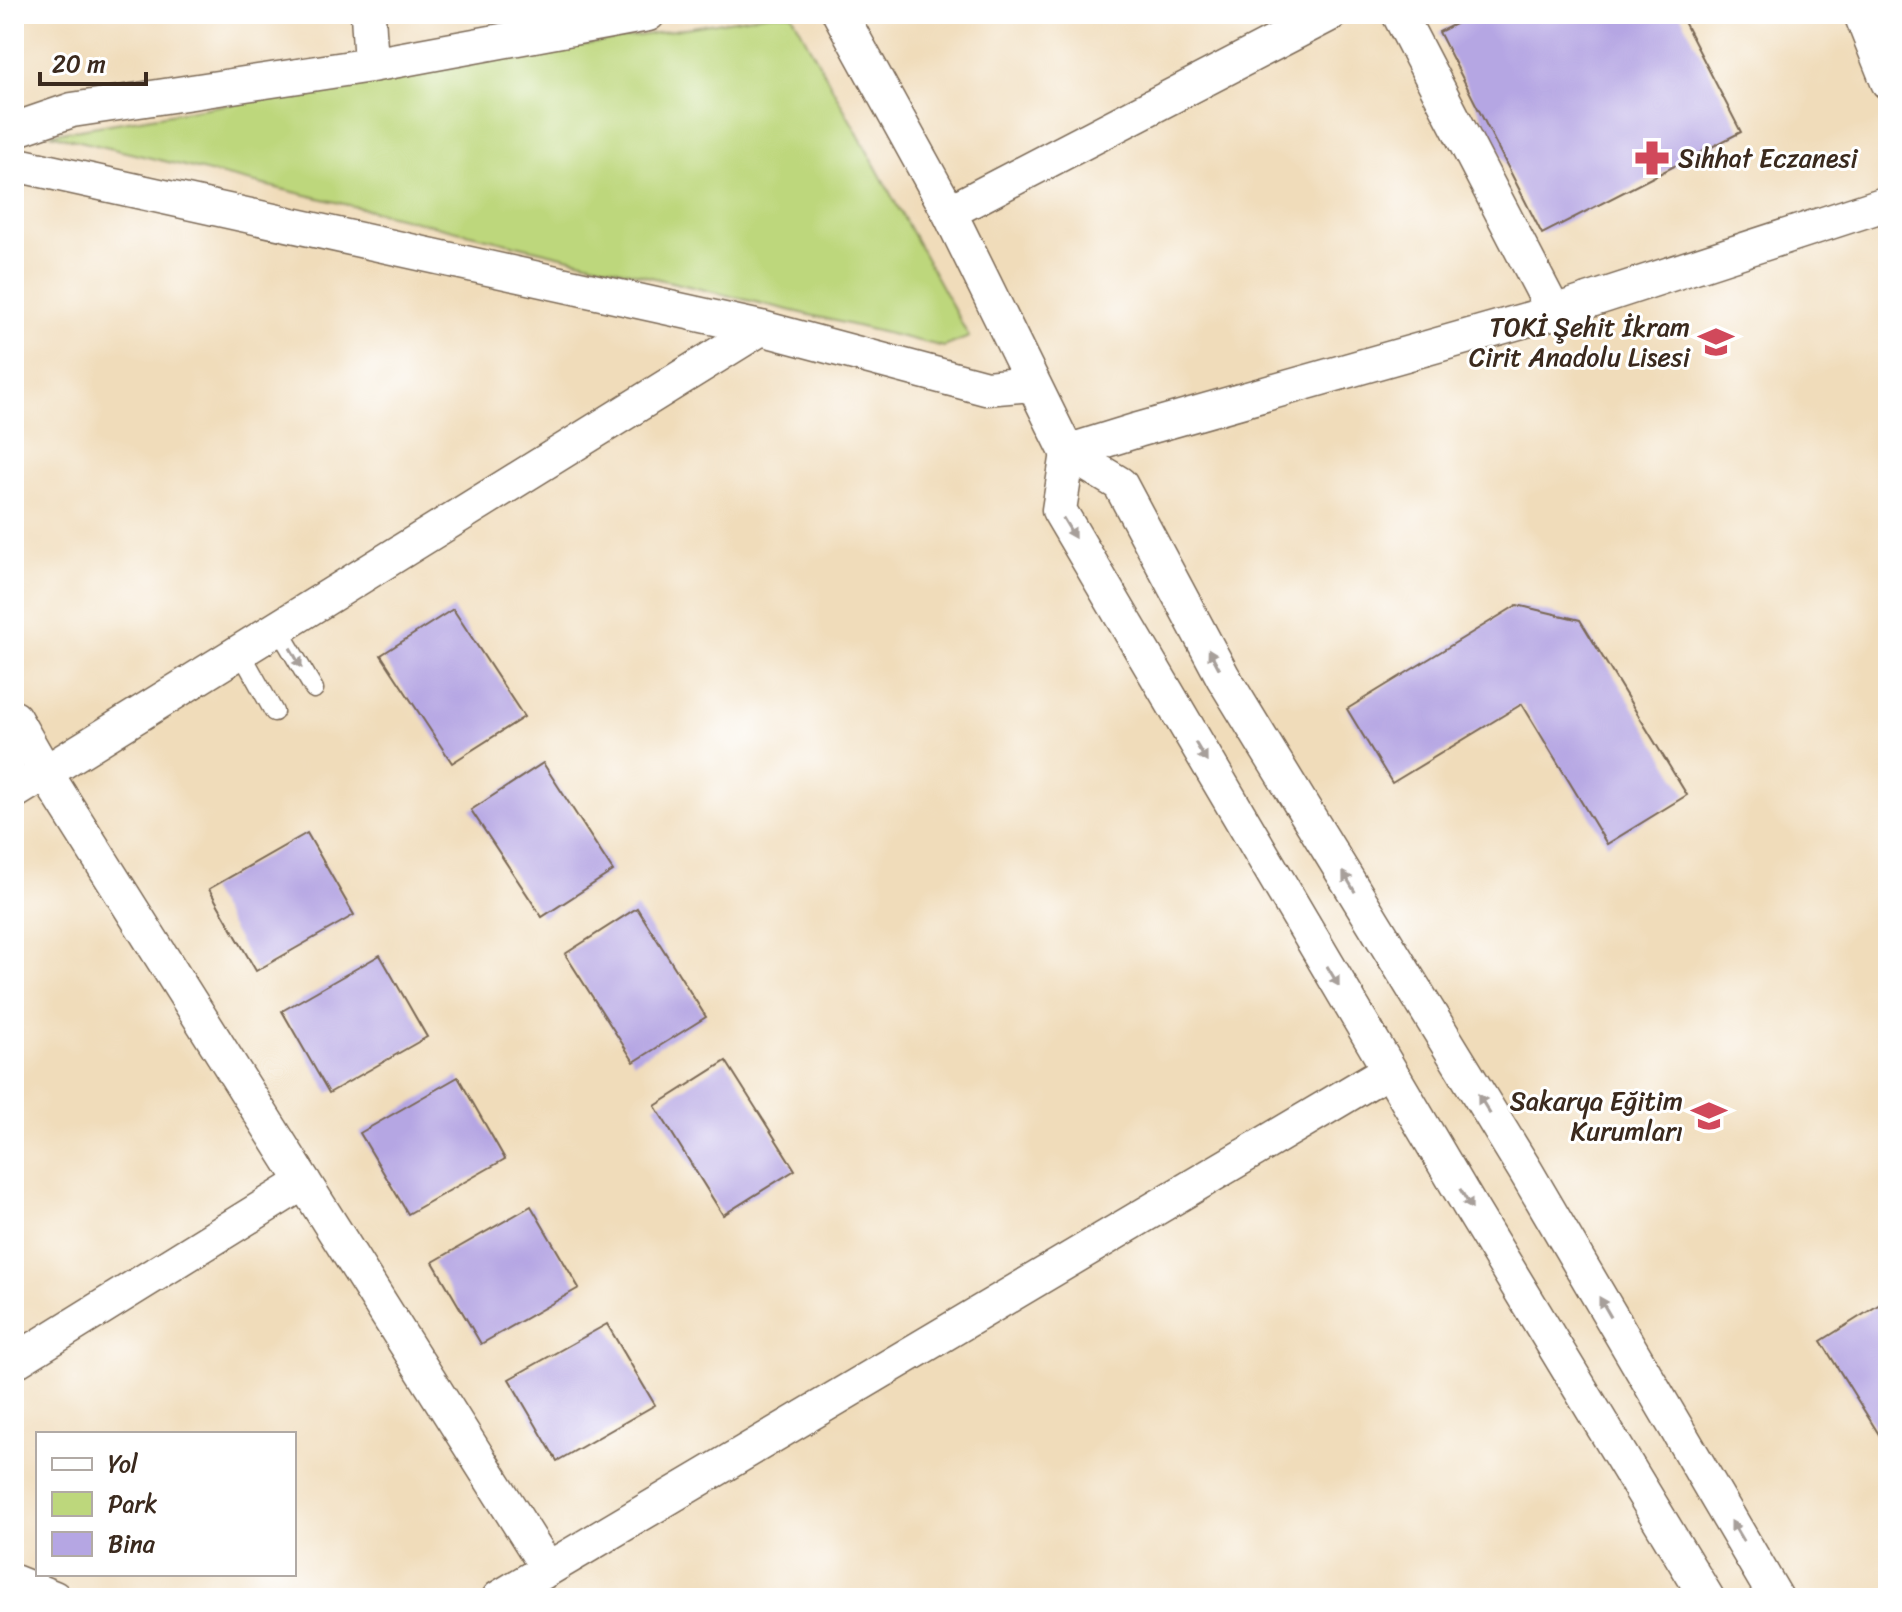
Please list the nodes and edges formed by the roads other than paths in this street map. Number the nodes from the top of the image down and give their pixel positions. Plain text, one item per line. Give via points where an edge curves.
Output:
1 (368, 14) edge
2 (648, 14) edge
3 (840, 14) edge
4 (1330, 14) edge
5 (1399, 14) edge
6 (1861, 14) edge
7 (371, 65) junction
8 (1888, 82) edge
9 (14, 130) edge
10 (14, 164) edge
11 (1888, 203) edge
12 (949, 212) junction
13 (1554, 312) junction
14 (761, 328) junction
15 (1032, 384) junction
16 (1068, 453) junction
17 (278, 628) junction
18 (240, 651) junction
19 (314, 689) dead end
20 (274, 712) dead end
21 (14, 718) edge
22 (45, 772) junction
23 (14, 792) edge
24 (1389, 1070) junction
25 (304, 1182) junction
26 (14, 1362) edge
27 (548, 1569) junction
28 (14, 1582) edge
29 (54, 1598) edge
30 (499, 1598) edge
31 (1707, 1598) edge
32 (1776, 1598) edge

1 - 7 street
2 - 7 street
3 - 12 street
4 - 12 street
5 - 13 street
6 - 8 street
7 - 9 street via 72,110
10 - 14 street
11 - 13 street
12 - 15 street
13 - 16 street
14 - 15 street via 986,388
14 - 17 street
15 - 16 street
16 -> 24 street via 1059,510
32 -> 16 street via 1525,1170 1223,677 1120,484
17 - 18 street
17 -> 19 lane
18 - 20 lane
18 - 22 street
21 - 22 street
22 - 23 street
22 - 25 street
24 - 27 street
24 -> 31 street
25 - 26 street
25 - 27 street
27 - 30 street
28 - 29 street

